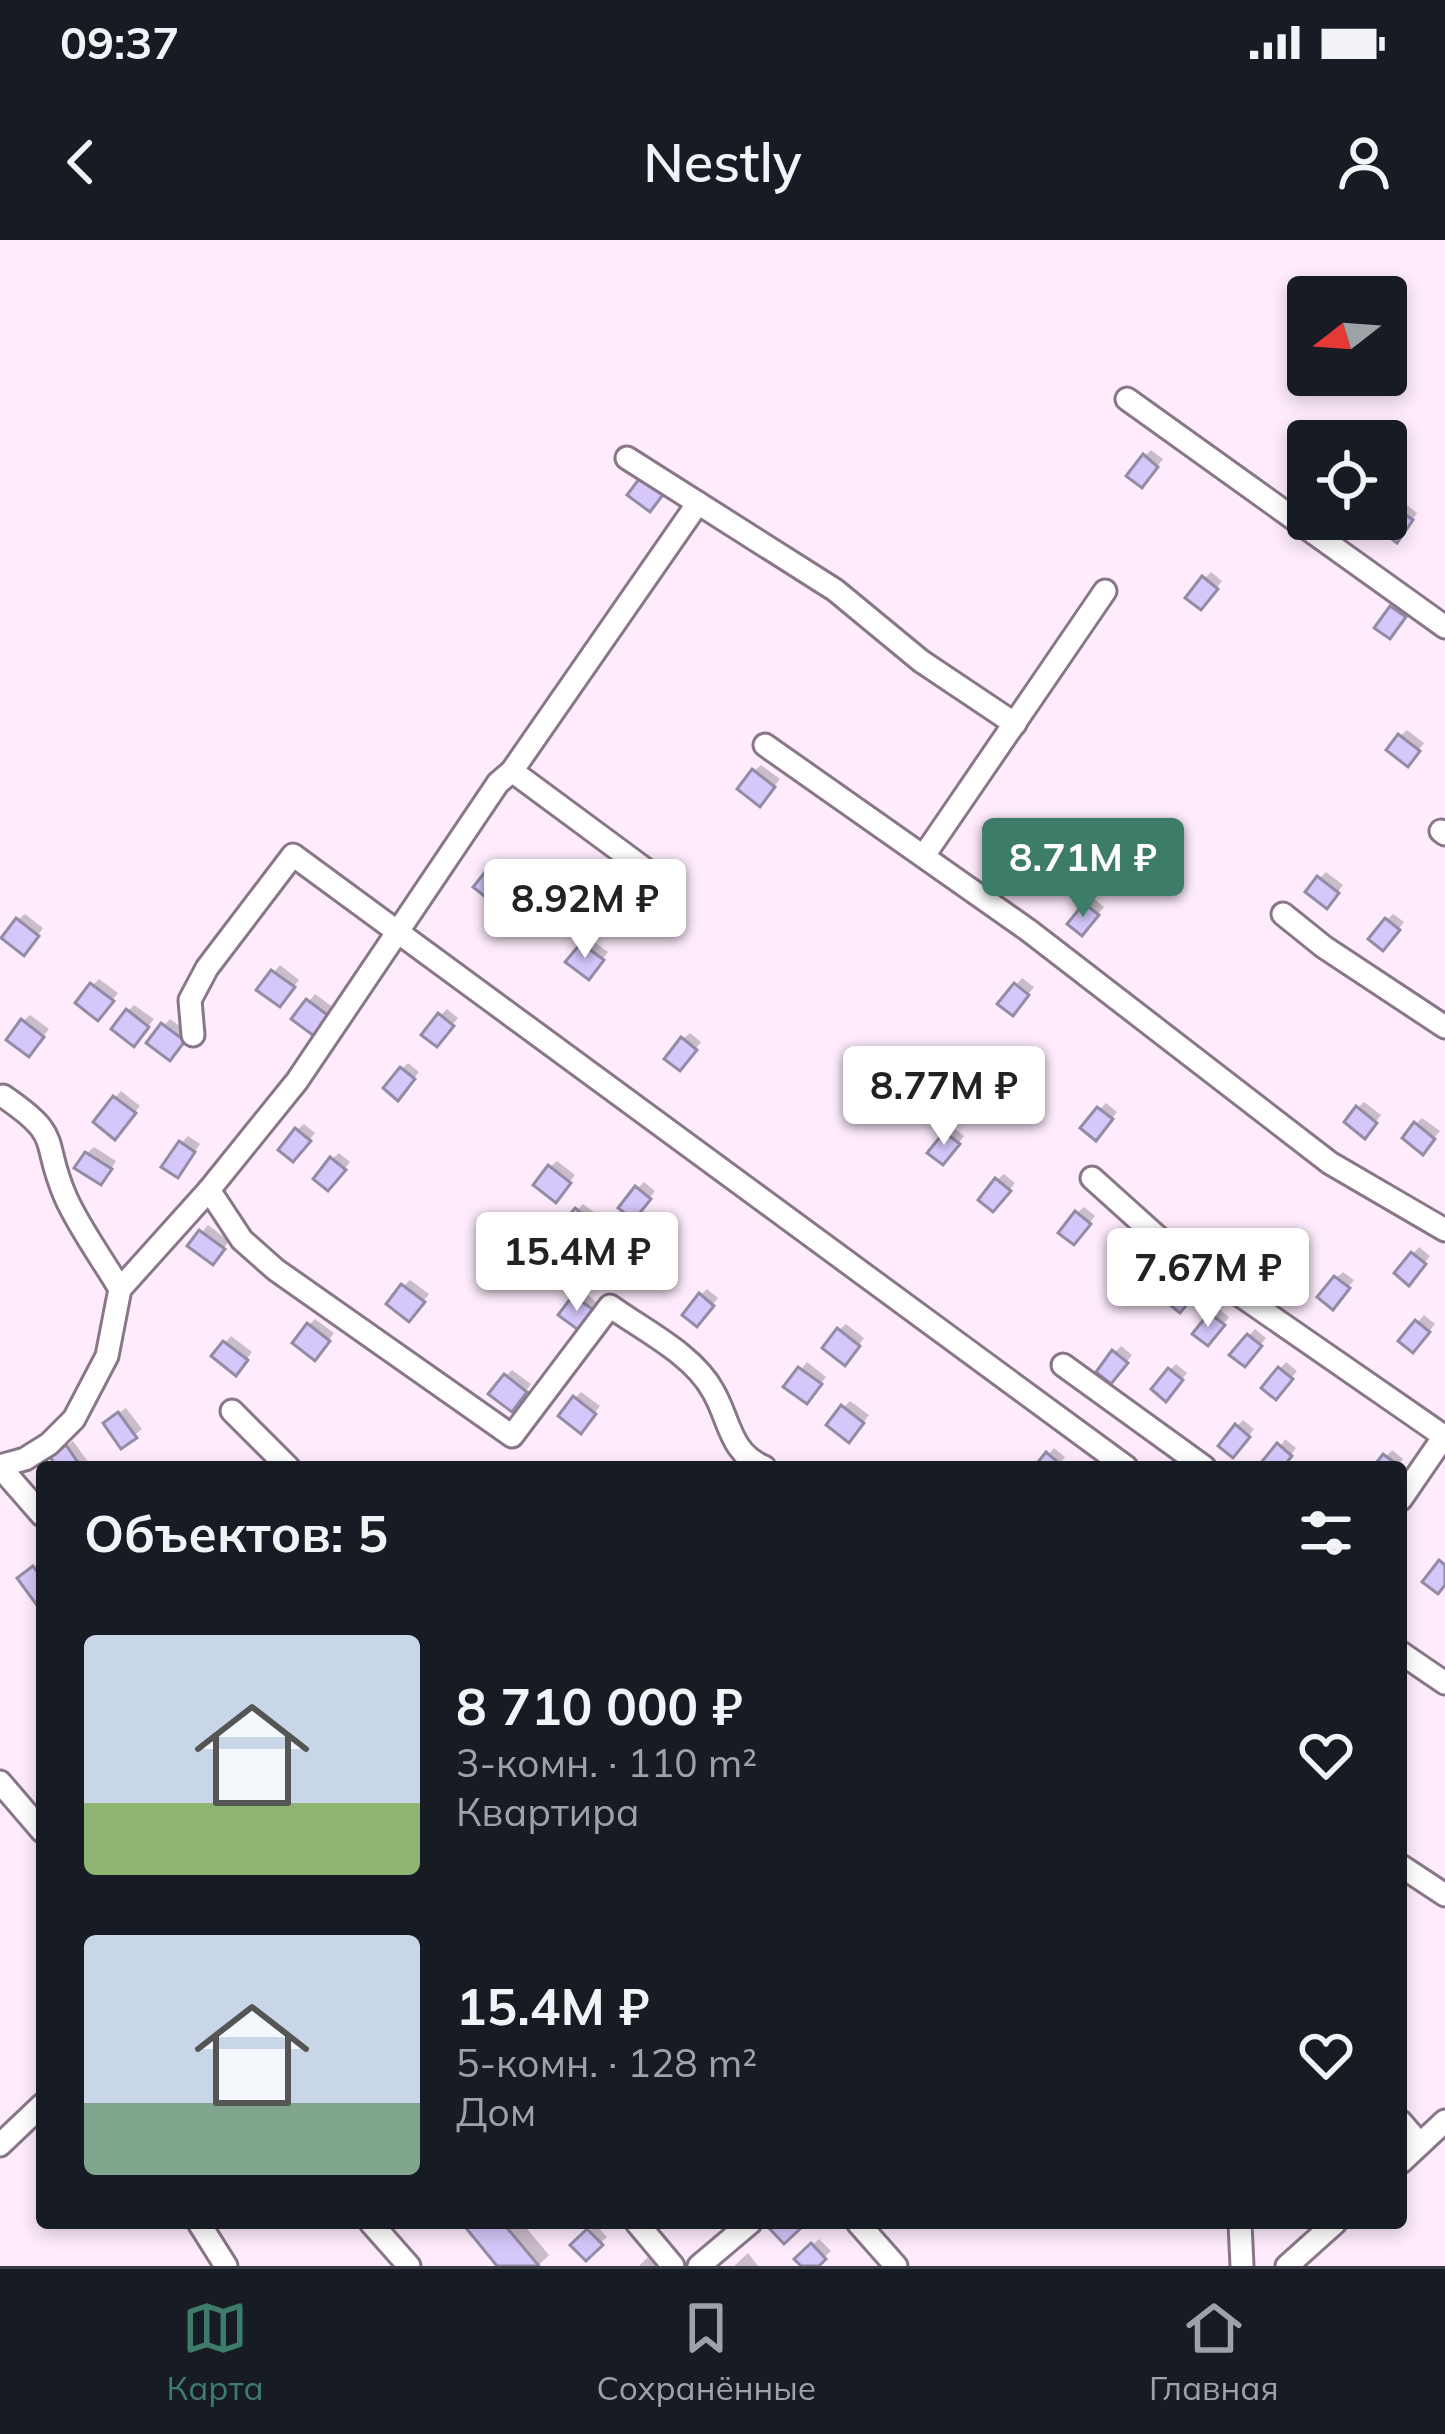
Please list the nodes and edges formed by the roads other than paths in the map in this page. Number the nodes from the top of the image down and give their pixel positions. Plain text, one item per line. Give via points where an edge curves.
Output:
1 (1127, 399) dead end
2 (627, 458) dead end
3 (698, 503) junction
4 (1105, 591) dead end
5 (1445, 627) edge
6 (1015, 724) junction
7 (765, 745) dead end
8 (512, 772) junction
9 (925, 854) junction
10 (669, 887) dead end
11 (1283, 914) dead end
12 (400, 931) junction
13 (1445, 1027) edge
14 (193, 1035) dead end
15 (3, 1096) edge
16 (1092, 1178) dead end
17 (209, 1190) junction
18 (1445, 1230) edge
19 (120, 1289) junction
20 (1063, 1365) dead end
21 (232, 1411) dead end
22 (1445, 1436) edge
23 (282, 1461) edge
24 (753, 1461) edge
25 (1118, 1461) edge
26 (1196, 1461) edge
27 (0, 1466) edge
28 (1407, 1490) edge
29 (36, 1508) edge
30 (1407, 1657) edge
31 (1445, 1683) edge
32 (0, 1782) edge
33 (23, 1810) junction
34 (0, 1817) edge
35 (36, 1825) edge
36 (1407, 1869) edge
37 (1445, 1895) edge
38 (36, 2111) edge
39 (1445, 2121) edge
40 (1407, 2129) edge
41 (1420, 2144) junction
42 (0, 2145) edge
43 (1407, 2156) edge
44 (203, 2229) edge
45 (376, 2229) edge
46 (642, 2229) edge
47 (743, 2229) edge
48 (863, 2229) edge
49 (1240, 2229) edge
50 (1330, 2229) edge
51 (1303, 2261) edge
52 (226, 2266) edge
53 (409, 2266) edge
54 (673, 2266) edge
55 (699, 2266) edge
56 (896, 2266) edge
57 (1242, 2266) edge

1 - 5 street
2 - 3 street
3 - 6 street via 835,590
3 - 8 street
4 - 6 street
6 - 9 street
7 - 9 street
8 - 10 street
8 - 12 street
9 - 18 street via 1330,1163
11 - 13 street
12 - 14 street via 293,855 207,968 190,1000
12 - 17 street via 297,1081
12 - 25 street
15 - 19 street via 40,1121 66,1198
16 - 22 street via 1162,1240
17 - 19 street
17 - 24 street via 242,1240 277,1270 512,1436 610,1306 710,1385 730,1437
19 - 27 street via 107,1356 74,1419 49,1444
20 - 26 street
21 - 23 street
22 - 28 street
27 - 29 street
30 - 31 street
32 - 33 street
33 - 34 street
33 - 35 street
36 - 37 street
38 - 42 street
39 - 41 street
40 - 41 street
41 - 43 street
44 - 52 street
45 - 53 street
46 - 54 street
47 - 55 street
48 - 56 street
49 - 57 street
50 - 51 street

